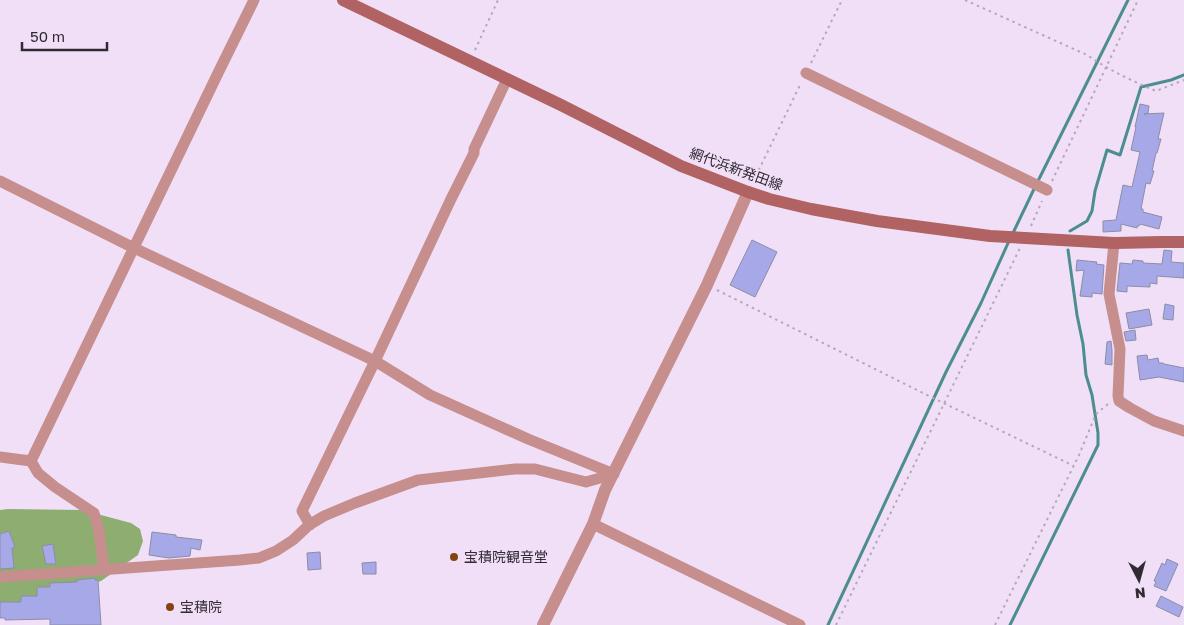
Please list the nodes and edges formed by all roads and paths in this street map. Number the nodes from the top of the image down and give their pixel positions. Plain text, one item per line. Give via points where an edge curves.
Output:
1 (254, 0) edge
2 (343, 0) edge
3 (498, 0) edge
4 (842, 0) edge
5 (965, 0) edge
6 (1138, 0) edge
7 (469, 61) junction
8 (1105, 67) junction
9 (806, 73) junction
10 (507, 79) junction
11 (1184, 80) edge
12 (0, 181) edge
13 (1047, 190) junction
14 (748, 192) junction
15 (1025, 239) junction
16 (1184, 242) edge
17 (1114, 243) junction
18 (134, 248) junction
19 (707, 285) junction
20 (375, 361) junction
21 (1118, 396) junction
22 (1184, 431) edge
23 (0, 457) edge
24 (31, 461) junction
25 (1074, 466) junction
26 (614, 474) junction
27 (593, 524) junction
28 (310, 525) junction
29 (104, 570) junction
30 (0, 577) edge
31 (543, 625) edge
32 (800, 625) edge
33 (836, 625) edge
34 (995, 625) edge

1 - 18 street
2 - 7 main road, 網代浜新発田線
3 - 7 path
4 - 9 path
5 - 8 path via 1087,55
6 - 8 path
7 - 10 main road, 網代浜新発田線
8 - 11 path via 1156,91
8 - 13 path
9 - 13 street
9 - 14 path
10 - 14 main road, 網代浜新発田線 via 681,166
10 - 20 street
12 - 18 street
13 - 15 path
14 - 15 main road, 網代浜新発田線 via 811,209 877,221
14 - 19 street
15 - 17 main road, 網代浜新発田線
15 - 33 path
16 - 17 main road, 網代浜新発田線
17 - 21 street via 1109,294 1120,349
18 - 20 street
18 - 24 street
19 - 25 path
19 - 26 street
20 - 26 street via 430,395
20 - 28 street via 302,511
21 - 22 street via 1119,401 1154,421
21 - 25 path via 1096,414
23 - 24 street
24 - 29 street via 38,472 94,513
25 - 34 path
26 - 27 street
26 - 28 street via 586,482 535,469 515,469 418,480 324,516
27 - 31 street
27 - 32 street
28 - 29 street via 293,540 259,558
29 - 30 street

